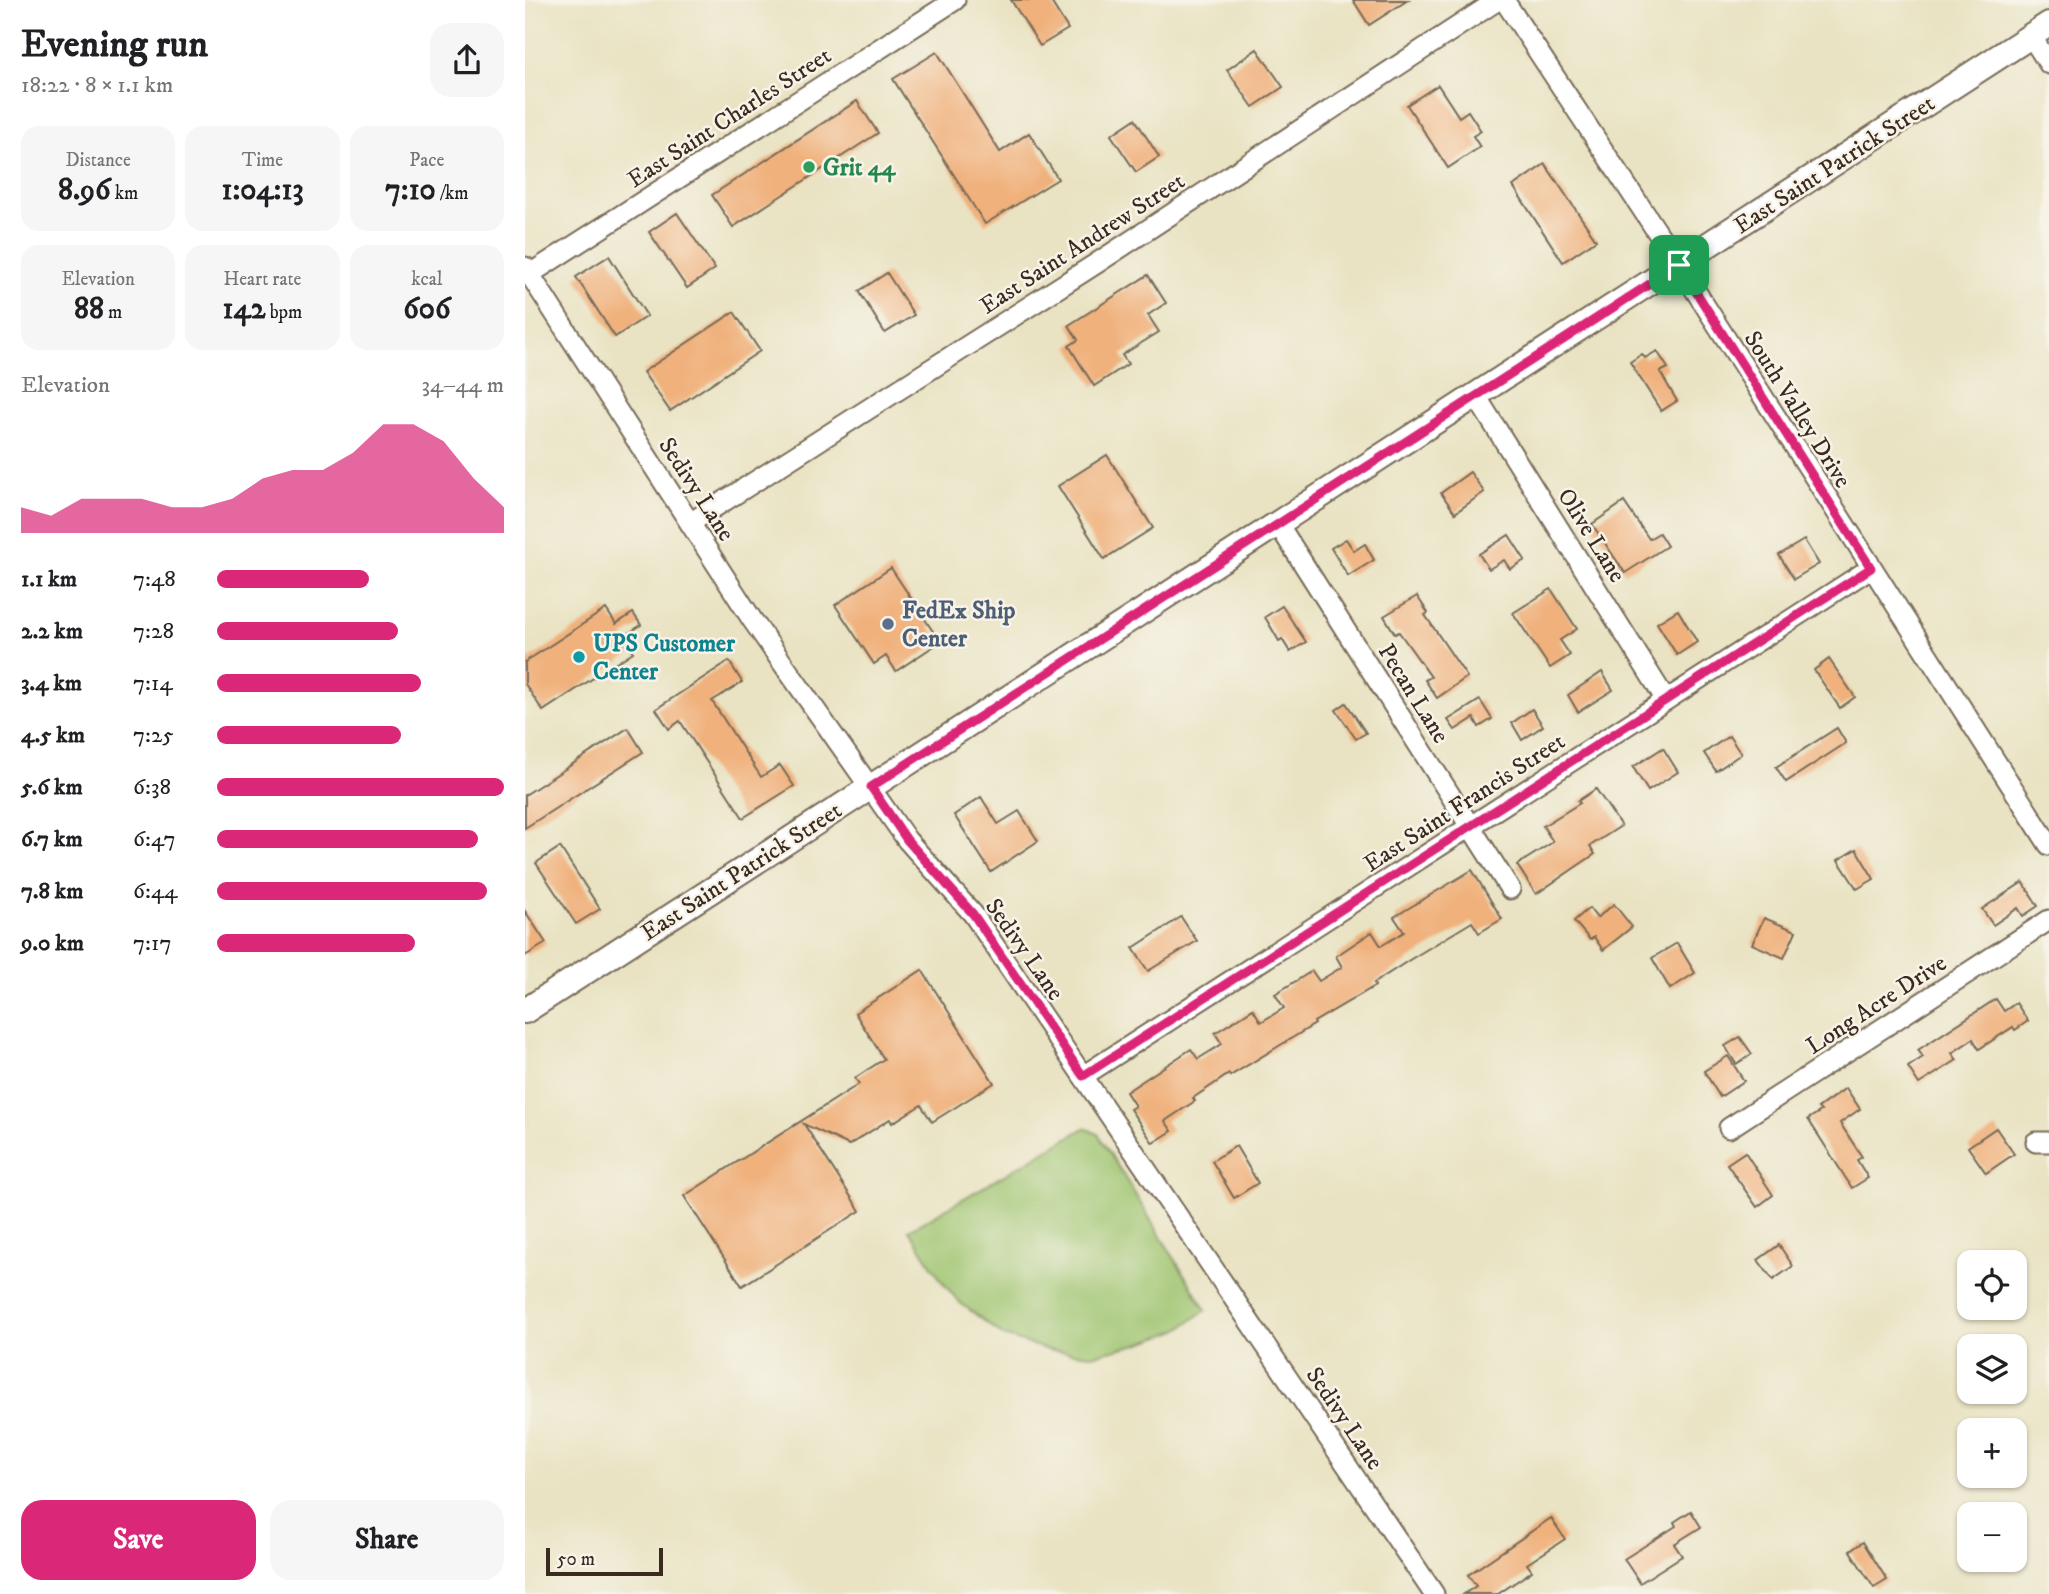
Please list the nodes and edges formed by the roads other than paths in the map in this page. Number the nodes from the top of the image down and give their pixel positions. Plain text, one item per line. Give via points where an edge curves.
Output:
1 (955, 0) edge
2 (1498, 0) edge
3 (1504, 0) edge
4 (2040, 30) edge
5 (2049, 64) edge
6 (1679, 265) junction
7 (527, 271) edge
8 (1476, 396) junction
9 (690, 523) junction
10 (1278, 524) junction
11 (1871, 568) junction
12 (1666, 700) junction
13 (871, 787) junction
14 (1470, 827) junction
15 (2049, 845) edge
16 (1510, 889) dead end
17 (2049, 920) edge
18 (525, 1011) edge
19 (1083, 1076) junction
20 (1729, 1128) dead end
21 (1434, 1594) edge

1 - 7 street, East Saint Charles Street
2 - 9 street, East Saint Andrew Street
3 - 6 street, South Valley Drive
4 - 5 street
4 - 6 main road, East Saint Patrick Street
6 - 8 main road, East Saint Patrick Street
6 - 11 street, South Valley Drive
7 - 9 street, Sedivy Lane
8 - 10 main road, East Saint Patrick Street
8 - 12 street, Olive Lane
9 - 13 street, Sedivy Lane
10 - 13 main road, East Saint Patrick Street
10 - 14 street, Pecan Lane
11 - 12 street, East Saint Francis Street
11 - 15 street, South Valley Drive
12 - 14 street, East Saint Francis Street
13 - 18 main road, East Saint Patrick Street
13 - 19 street, Sedivy Lane via 907,840 973,914
14 - 16 street, Pecan Lane
14 - 19 street, East Saint Francis Street
17 - 20 street, Long Acre Drive
19 - 21 street, Sedivy Lane

